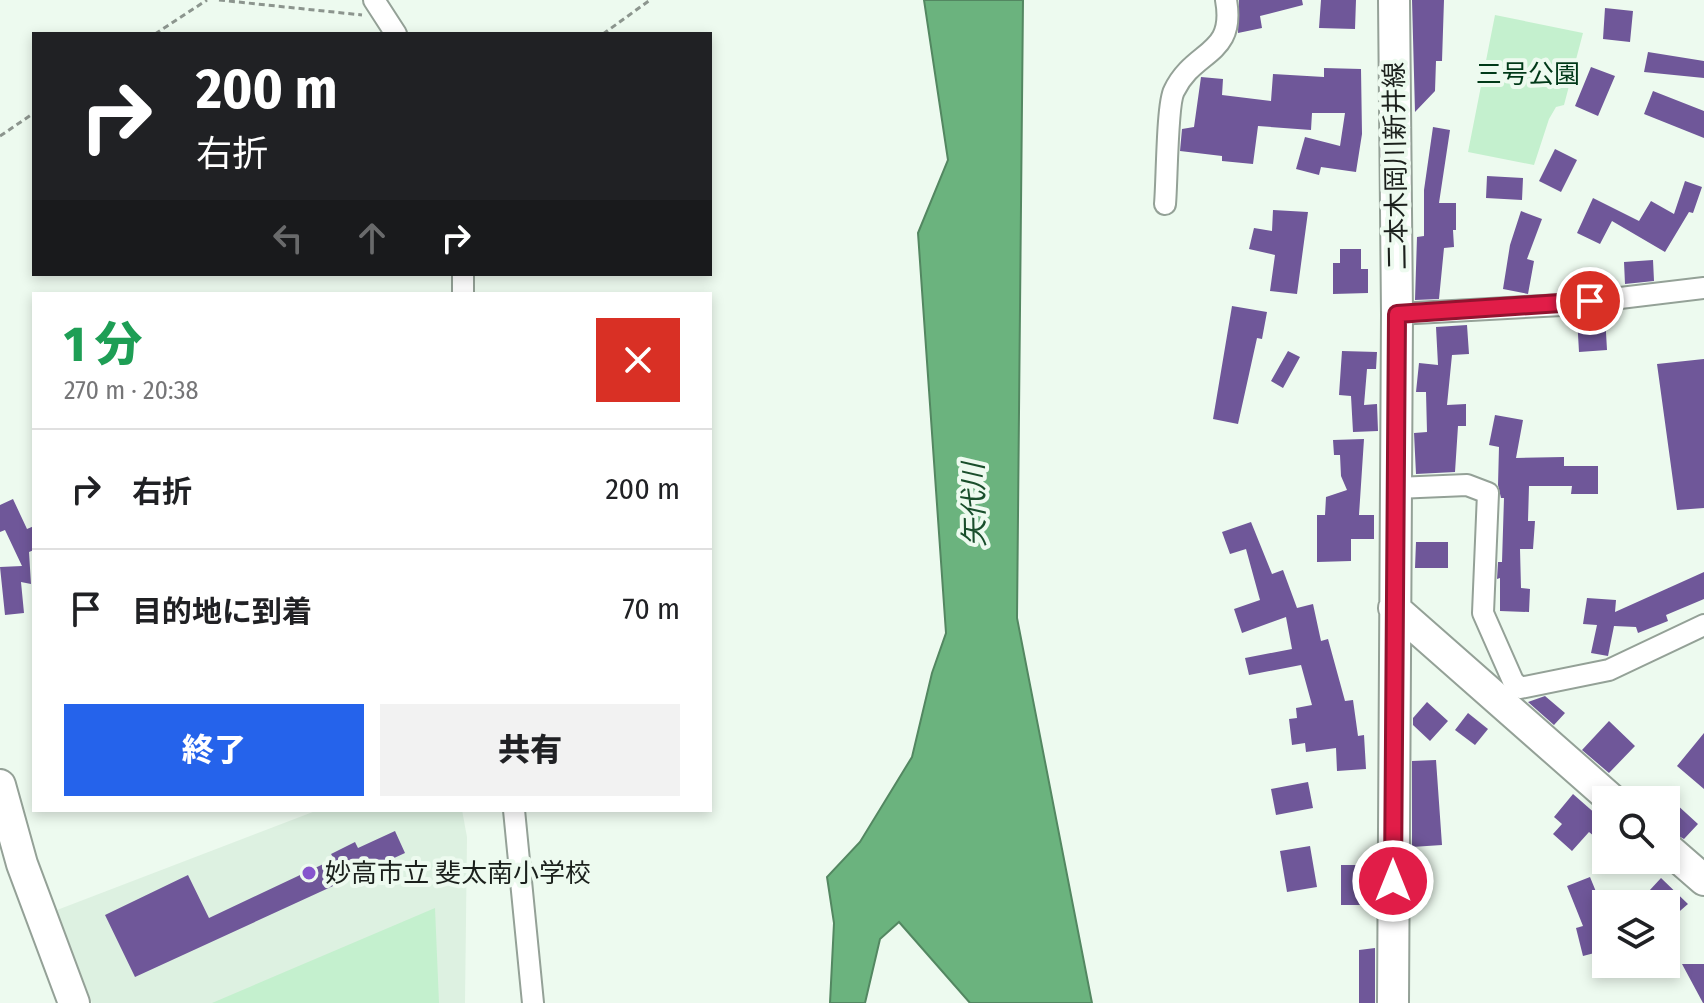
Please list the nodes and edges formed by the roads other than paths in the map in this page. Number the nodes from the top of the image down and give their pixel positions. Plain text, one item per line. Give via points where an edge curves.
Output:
1 (1226, 0) edge
2 (1394, 0) edge
3 (1165, 204) dead end
4 (1704, 288) edge
5 (1397, 314) junction
6 (1396, 488) junction
7 (1394, 608) junction
8 (1704, 625) edge
9 (1512, 697) junction
10 (0, 785) edge
11 (1598, 786) edge
12 (514, 812) edge
13 (1680, 859) edge
14 (1704, 880) edge
15 (74, 1003) edge
16 (533, 1003) edge
17 (1393, 1003) edge

1 - 3 street via 1230,22 1221,44 1199,59 1173,92
2 - 5 main road, 二本木岡川新井線
4 - 5 street via 1562,305
5 - 6 main road, 二本木岡川新井線
6 - 7 main road, 二本木岡川新井線
6 - 9 street via 1467,485 1488,493 1483,613 1513,681
7 - 9 main road
7 - 17 main road, 二本木岡川新井線
8 - 9 street via 1609,670
9 - 11 main road
10 - 15 main road via 22,864
12 - 16 street
13 - 14 main road

